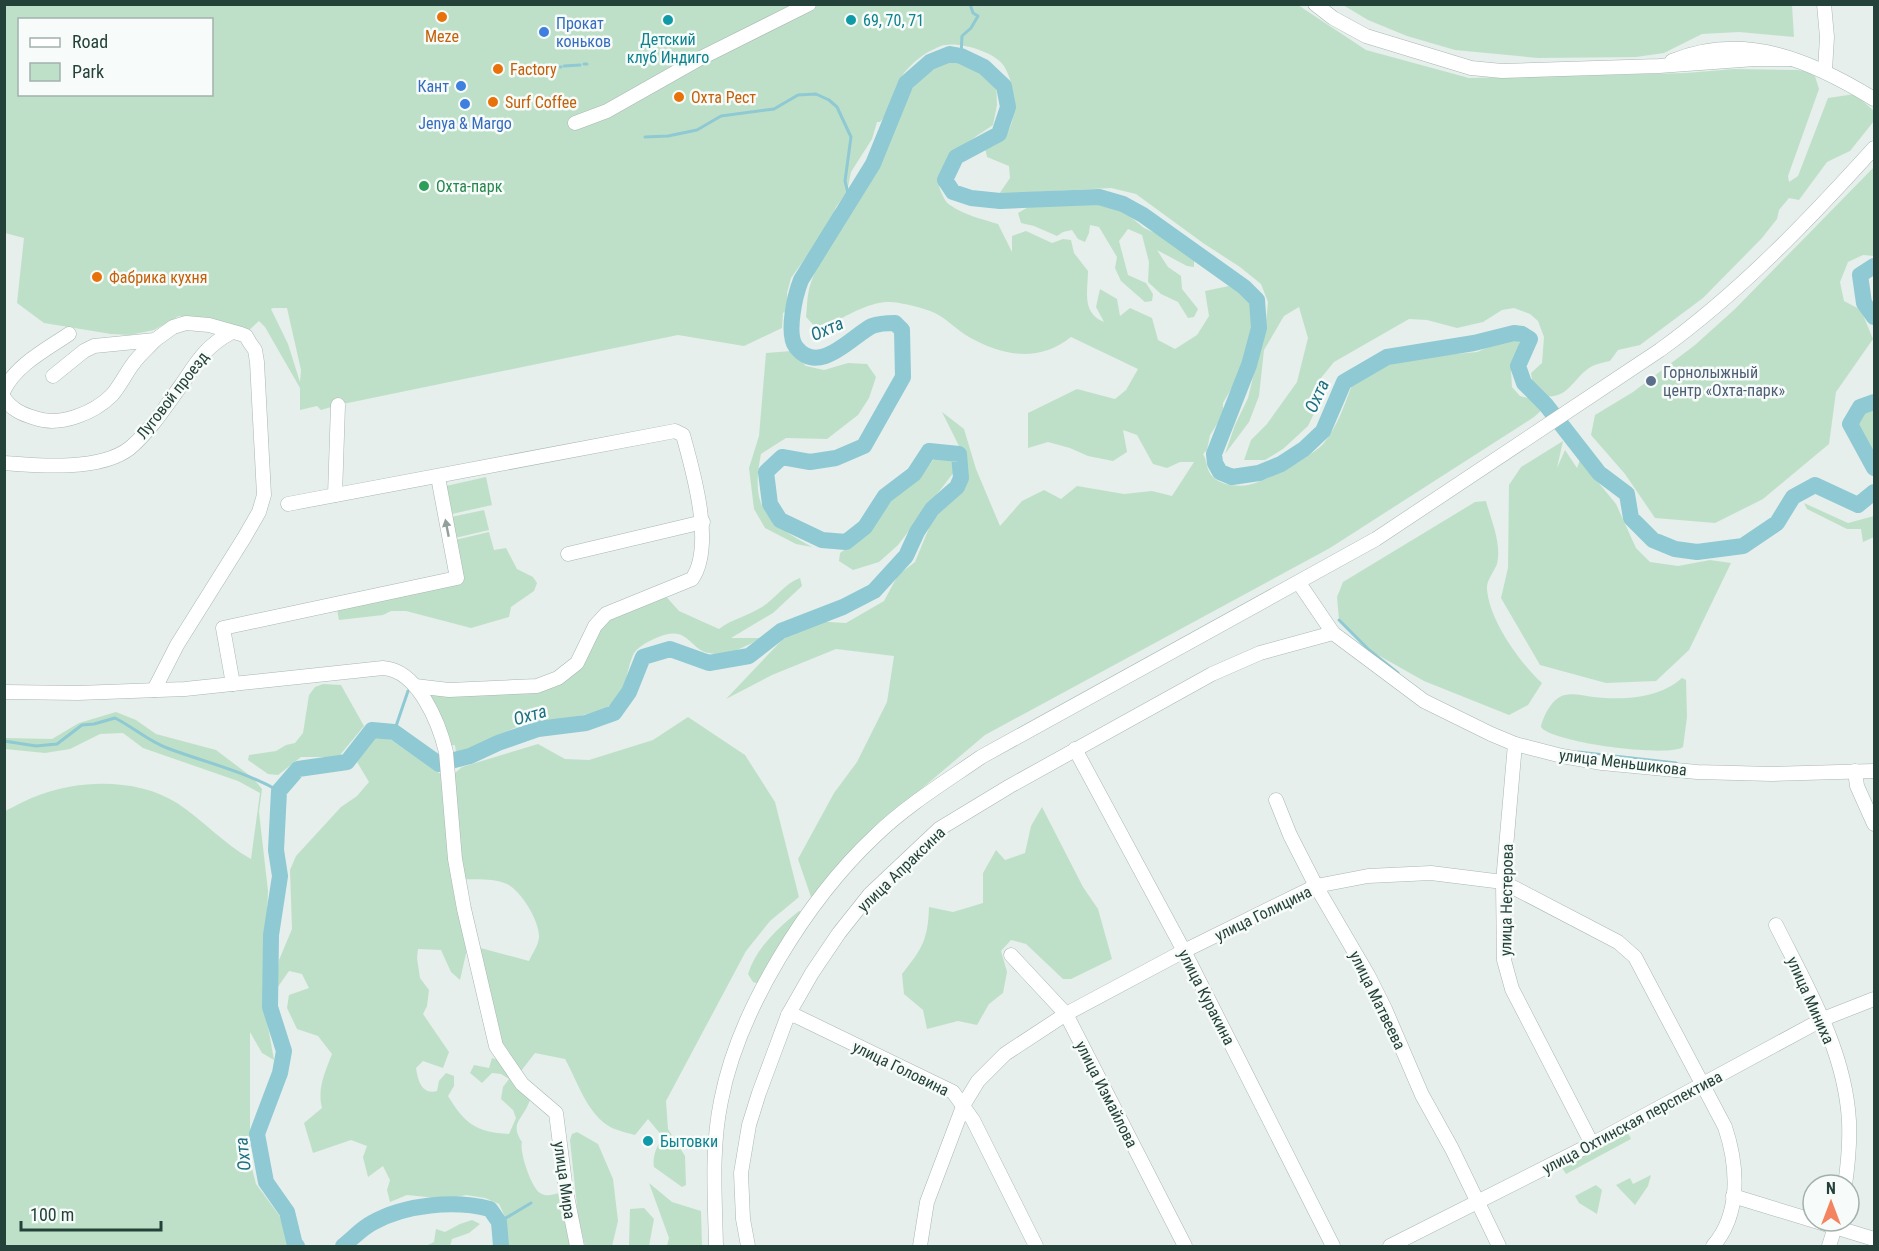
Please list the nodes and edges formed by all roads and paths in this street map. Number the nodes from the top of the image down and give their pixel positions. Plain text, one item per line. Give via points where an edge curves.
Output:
1 (809, 4) edge
2 (1315, 4) edge
3 (1824, 4) edge
4 (1825, 70) junction
5 (1875, 99) edge
6 (575, 123) dead end
7 (1875, 148) edge
8 (232, 332) junction
9 (69, 334) dead end
10 (155, 340) junction
11 (53, 376) dead end
12 (4, 390) edge
13 (4, 398) edge
14 (338, 405) dead end
15 (4, 463) edge
16 (438, 477) junction
17 (335, 495) junction
18 (288, 504) dead end
19 (703, 522) junction
20 (568, 554) dead end
21 (1299, 583) junction
22 (1333, 633) junction
23 (233, 684) junction
24 (415, 686) junction
25 (154, 690) junction
26 (4, 692) edge
27 (1515, 744) junction
28 (1075, 749) junction
29 (1855, 771) junction
30 (1875, 771) edge
31 (1276, 800) dead end
32 (1875, 824) edge
33 (1503, 882) junction
34 (1316, 886) junction
35 (1776, 925) dead end
36 (1184, 951) junction
37 (1011, 955) dead end
38 (1875, 999) edge
39 (1066, 1014) junction
40 (788, 1015) junction
41 (1823, 1019) junction
42 (1702, 1085) junction
43 (964, 1104) junction
44 (1592, 1144) junction
45 (1846, 1173) edge
46 (1733, 1196) junction
47 (1478, 1201) junction
48 (1801, 1215) edge
49 (1858, 1233) edge
50 (1875, 1239) edge
51 (577, 1246) edge
52 (716, 1246) edge
53 (748, 1246) edge
54 (920, 1246) edge
55 (1036, 1246) edge
56 (1185, 1246) edge
57 (1333, 1246) edge
58 (1390, 1246) edge
59 (1499, 1246) edge
60 (1713, 1246) edge

1 - 6 street via 699,58 607,111
2 - 4 street via 1366,36 1471,68 1502,71 1659,66 1689,54 1739,48 1759,50
3 - 4 street
4 - 5 street
7 - 21 street via 1746,280 1700,321 1376,539
8 - 10 street via 186,322
8 - 15 street, Луговой проезд via 207,348 149,429 111,459 43,465
8 - 25 street via 246,336 255,350 264,495 259,512 177,645
9 - 12 street via 30,361
10 - 11 street via 93,346
10 - 13 street via 112,395 65,421 41,421 18,412
14 - 17 street
16 - 17 street
16 - 19 street via 675,431 683,435
23 -> 16 street via 223,628 457,578
17 - 18 street
19 - 20 street
19 - 24 street via 698,570 692,579 606,614 595,626 577,663 558,678 537,686 449,690
21 - 22 street, улица Меньшикова
21 - 52 street via 981,757 874,836 839,875 792,936 758,996 736,1047 721,1099 714,1148
22 - 27 street, улица Меньшикова via 1424,701
22 - 28 street, улица Апраксина via 1260,653 1212,674
23 - 24 street via 393,668
23 - 25 street
24 - 51 street, улица Мира via 438,724 446,752 455,859 496,1046 522,1083 555,1113
25 - 26 street
27 - 29 street, улица Меньшикова via 1602,763 1685,771
27 - 33 street, улица Нестерова
28 - 36 street, улица Куракина
28 - 40 street, улица Апраксина via 939,829 910,855 870,894 839,933
29 - 30 street, улица Меньшикова
29 - 32 street via 1857,786
31 - 34 street, улица Матвеева
33 - 34 street, улица Голицина via 1431,873 1368,876
33 - 42 street, улица Голицина via 1618,942 1635,957
33 - 44 street, улица Нестерова via 1504,960 1512,989
34 - 36 street, улица Голицина
34 - 47 street, улица Матвеева via 1381,1000 1422,1095
35 - 41 street, улица Миниха
36 - 39 street, улица Голицина
36 - 57 street, улица Куракина
37 - 39 street, улица Измайлова
38 - 41 street, улица Охтинская перспектива
39 - 43 street, улица Голицина via 1005,1054 978,1081
39 - 56 street, улица Измайлова
40 - 43 street, улица Головина via 953,1092
40 - 53 street, улица Апраксина via 749,1125 741,1173
41 - 42 street, улица Охтинская перспектива
41 - 45 street, улица Миниха via 1844,1086 1849,1120
42 - 44 street, улица Охтинская перспектива
42 - 46 street, улица Голицина via 1732,1149
43 - 54 street, улица Голицина via 927,1202
43 - 55 street, улица Головина
44 - 47 street, улица Охтинская перспектива
46 - 48 street
46 - 60 street, улица Голицина via 1731,1214 1721,1238
47 - 58 street, улица Охтинская перспектива
47 - 59 street, улица Матвеева
49 - 50 street

